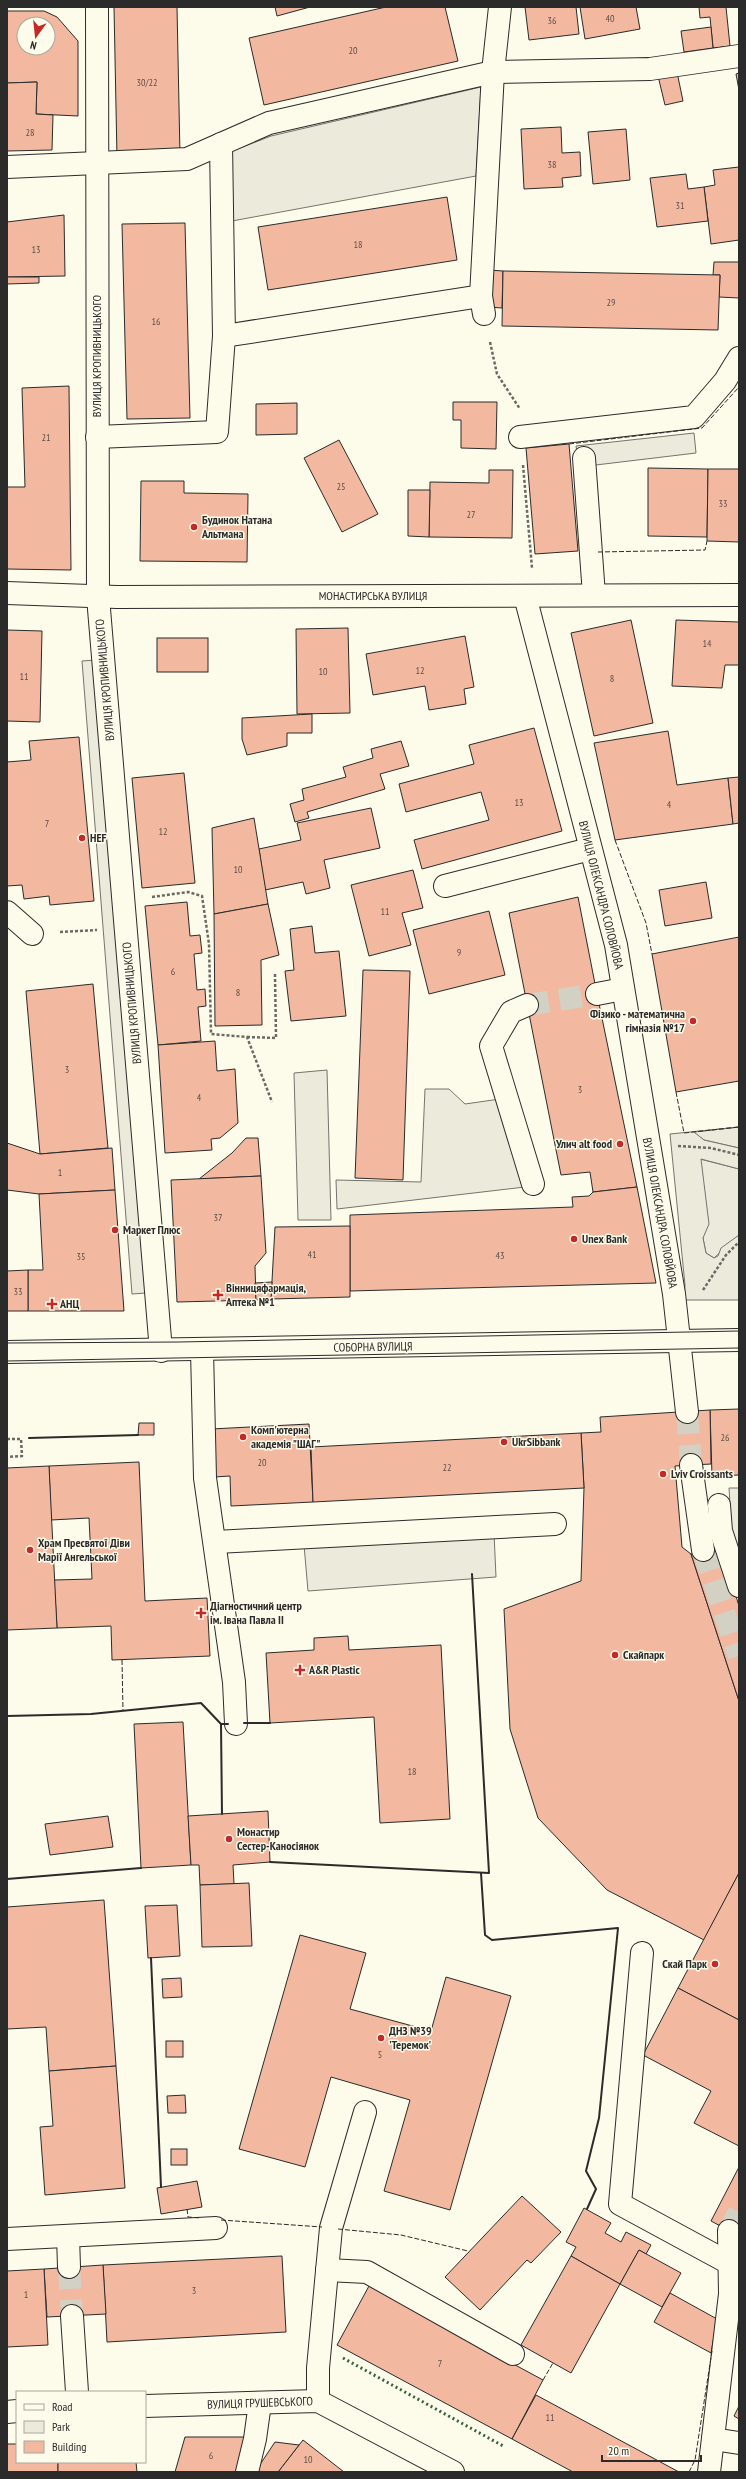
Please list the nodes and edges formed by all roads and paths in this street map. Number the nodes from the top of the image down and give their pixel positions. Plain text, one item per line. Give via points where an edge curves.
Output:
1 (97, 7) edge
2 (500, 7) edge
3 (739, 56) edge
4 (493, 72) junction
5 (221, 144) junction
6 (96, 162) junction
7 (7, 167) edge
8 (483, 305) junction
9 (224, 336) junction
10 (739, 358) edge
11 (97, 437) junction
12 (520, 437) junction
13 (584, 458) dead end
14 (7, 594) edge
15 (530, 595) junction
16 (594, 595) junction
17 (739, 595) edge
18 (98, 597) junction
19 (590, 848) junction
20 (445, 886) dead end
21 (123, 900) junction
22 (7, 912) edge
23 (125, 928) junction
24 (32, 934) joint
25 (275, 974) dead end
26 (623, 989) junction
27 (597, 994) tunnel mouth
28 (527, 1005) tunnel mouth
29 (247, 1037) junction
30 (272, 1102) dead end
31 (684, 1145) dead end
32 (739, 1155) edge
33 (533, 1184) dead end
34 (739, 1242) edge
35 (702, 1293) dead end
36 (739, 1340) edge
37 (680, 1341) junction
38 (202, 1350) junction
39 (161, 1351) junction
40 (7, 1352) edge
41 (687, 1412) tunnel mouth
42 (7, 1439) edge
43 (7, 1456) edge
44 (691, 1465) tunnel mouth
45 (719, 1506) dead end
46 (555, 1524) dead end
47 (216, 1542) junction
48 (703, 1550) tunnel mouth
49 (739, 1586) edge
50 (236, 1724) dead end
51 (642, 1953) dead end
52 (365, 2112) dead end
53 (216, 2228) dead end
54 (729, 2231) tunnel mouth
55 (68, 2236) junction
56 (7, 2239) edge
57 (69, 2267) tunnel mouth
58 (327, 2270) junction
59 (733, 2278) edge
60 (72, 2316) tunnel mouth
61 (513, 2354) dead end
62 (77, 2391) edge
63 (318, 2401) junction
64 (260, 2403) junction
65 (146, 2406) edge
66 (713, 2439) junction
67 (739, 2443) edge
68 (247, 2472) edge
69 (453, 2472) edge
70 (708, 2472) edge

1 - 6 street, ВУЛИЦЯ КРОПИВНИЦЬКОГО
2 - 4 street
3 - 4 street via 650,69
4 - 5 street via 269,122
4 - 8 street
5 - 6 street via 187,159
5 - 9 street
6 - 7 street
6 - 11 street, ВУЛИЦЯ КРОПИВНИЦЬКОГО
8 - 9 street
8 - 12 path via 497,374 520,407
9 - 11 street via 217,432
10 - 12 street via 725,381 694,417
11 - 18 street, ВУЛИЦЯ КРОПИВНИЦЬКОГО
12 - 15 path
13 - 16 street
14 - 18 street, МОНАСТИРСЬКА ВУЛИЦЯ
15 - 16 street, МОНАСТИРСЬКА ВУЛИЦЯ
15 - 18 street, МОНАСТИРСЬКА ВУЛИЦЯ
15 - 19 street, ВУЛИЦЯ ОЛЕКСАНДРА СОЛОВЙОВА
16 - 17 street, МОНАСТИРСЬКА ВУЛИЦЯ
18 - 21 street, ВУЛИЦЯ КРОПИВНИЦЬКОГО
19 - 20 street
19 - 26 street, ВУЛИЦЯ ОЛЕКСАНДРА СОЛОВЙОВА via 616,945
21 - 23 street, ВУЛИЦЯ КРОПИВНИЦЬКОГО
21 - 29 path via 188,892 202,896 209,944 211,1034
22 - 24 street
23 - 24 path
23 - 39 street, ВУЛИЦЯ КРОПИВНИЦЬКОГО
25 - 29 path via 276,1038
26 - 27 street
26 - 37 street, ВУЛИЦЯ ОЛЕКСАНДРА СОЛОВЙОВА
28 - 33 street via 511,1012 491,1046
29 - 30 path
31 - 32 path
34 - 35 path via 726,1255
36 - 37 street, СОБОРНА ВУЛИЦЯ
37 - 38 street, СОБОРНА ВУЛИЦЯ
37 - 41 street, ВУЛИЦЯ ОЛЕКСАНДРА СОЛОВЙОВА
38 - 39 street, СОБОРНА ВУЛИЦЯ
38 - 47 street via 205,1478
39 - 40 street, СОБОРНА ВУЛИЦЯ
42 - 43 path via 22,1439 22,1456
44 - 48 street
45 - 49 street via 721,1531
46 - 47 street
47 - 50 street via 234,1682
51 - 59 street via 620,2204
52 - 58 street via 331,2228
53 - 55 street
54 - 59 street
55 - 56 street
55 - 57 street
58 - 61 street via 366,2272
58 - 63 street via 318,2368
59 - 66 street
60 - 62 street
63 - 64 street, ВУЛИЦЯ ГРУШЕВСЬКОГО
63 - 69 street, ВУЛИЦЯ ГРУШЕВСЬКОГО
64 - 65 street, ВУЛИЦЯ ГРУШЕВСЬКОГО
64 - 68 street via 256,2439
66 - 67 street
66 - 70 street

